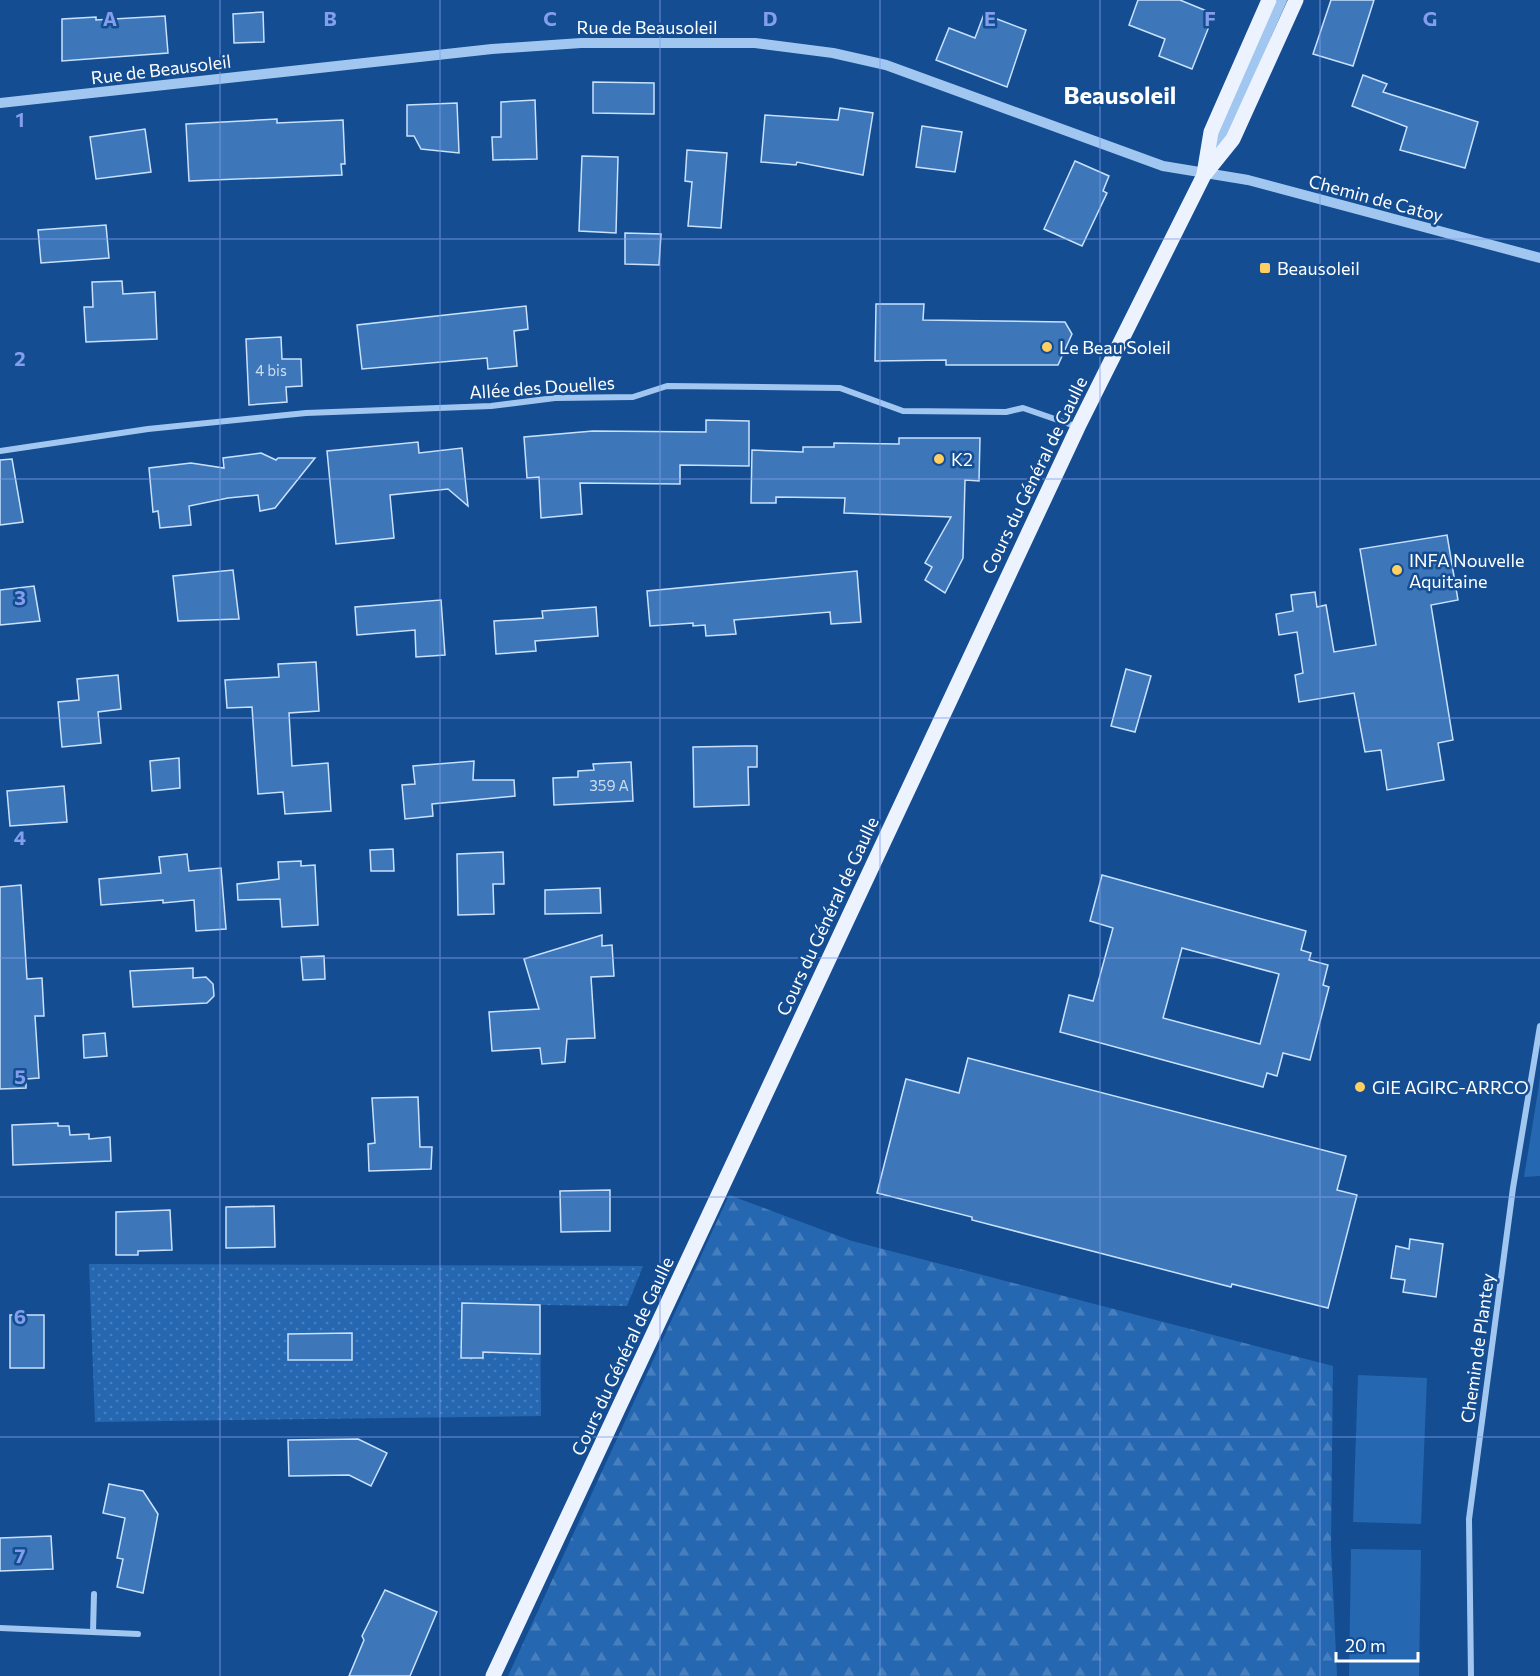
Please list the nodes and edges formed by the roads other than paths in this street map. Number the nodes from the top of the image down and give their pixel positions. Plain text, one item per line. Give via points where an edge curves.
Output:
1 (1269, 0) edge
2 (1282, 0) edge
3 (1296, 0) edge
4 (0, 103) edge
5 (1204, 175) junction
6 (1540, 258) edge
7 (1078, 427) junction
8 (0, 451) edge
9 (1540, 1026) edge
10 (94, 1594) dead end
11 (0, 1628) edge
12 (93, 1632) junction
13 (138, 1634) dead end
14 (493, 1676) edge
15 (1471, 1676) edge

1 - 5 main road, Cours du Général de Gaulle via 1211,132
2 - 5 street
3 - 5 main road, Cours du Général de Gaulle via 1233,140
4 - 5 street, Rue de Beausoleil via 492,49 581,43 755,43 833,53 886,65 1141,159
5 - 6 street, Chemin de Catoy via 1248,180
5 - 7 main road, Cours du Général de Gaulle
7 - 8 street, Allée des Douelles via 1023,408 1006,412 903,411 840,388 667,386 633,397 306,413 148,429
7 - 14 main road, Cours du Général de Gaulle
9 - 15 street, Chemin de Plantey via 1513,1188 1469,1519
10 - 12 street
11 - 12 street
12 - 13 street

